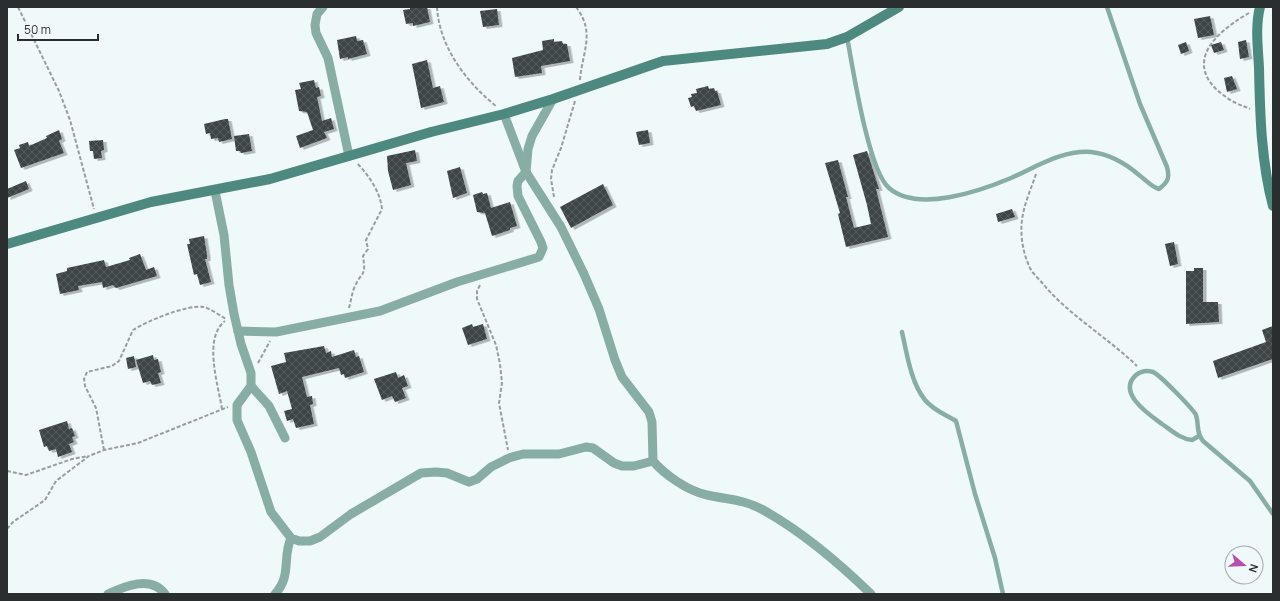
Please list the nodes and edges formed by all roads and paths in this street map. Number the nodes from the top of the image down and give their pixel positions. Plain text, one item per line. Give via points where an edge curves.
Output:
1 (18, 7) edge
2 (323, 7) edge
3 (437, 7) edge
4 (576, 7) edge
5 (900, 7) edge
6 (1108, 7) edge
7 (1260, 8) edge
8 (847, 37) junction
9 (579, 91) junction
10 (553, 99) junction
11 (504, 114) junction
12 (1260, 119) junction
13 (349, 156) junction
14 (1040, 164) junction
15 (526, 172) junction
16 (215, 190) junction
17 (555, 201) dead end
18 (1273, 206) edge
19 (96, 218) junction
20 (7, 244) edge
21 (484, 282) dead end
22 (234, 314) junction
23 (348, 318) junction
24 (227, 320) junction
25 (238, 331) junction
26 (276, 332) junction
27 (902, 332) dead end
28 (1142, 371) junction
29 (251, 382) junction
30 (237, 405) junction
31 (222, 409) junction
32 (1199, 436) junction
33 (285, 438) dead end
34 (104, 450) junction
35 (90, 456) junction
36 (509, 458) junction
37 (653, 461) junction
38 (7, 471) edge
39 (1273, 514) edge
40 (7, 529) edge
41 (290, 538) junction
42 (108, 594) edge
43 (165, 594) edge
44 (275, 594) edge
45 (871, 594) edge
46 (1003, 594) edge

1 - 19 path via 59,91 70,120
2 - 13 street via 317,14 316,34 328,58
3 - 11 path via 444,42 471,81
4 - 9 path via 582,15 588,36
5 - 8 street
6 - 14 lane via 1140,104 1167,167 1169,176 1166,184 1158,189 1152,187 1140,175 1109,155 1090,152 1068,153
7 - 12 street via 1257,30
7 - 12 path via 1223,30 1210,45 1204,61 1212,84 1235,103 1249,108
8 - 9 street via 803,48 723,53 663,61
8 - 14 lane via 855,82 878,173 897,194 934,200 954,196 985,188
9 - 10 street
9 - 17 path via 552,170
10 - 11 street
10 - 15 street via 532,136
11 - 13 street
11 - 15 street
12 - 18 street via 1265,170
13 - 16 street via 270,179
13 - 23 path via 370,179 382,209 366,240 368,250 363,256 365,268 354,287
14 - 28 path via 1025,203 1022,220 1024,253 1030,269 1071,312
15 - 23 street via 518,182 517,190 543,248 539,257 457,282 380,311
15 - 37 street via 561,227 582,268 599,308 622,377 649,412 652,422
16 - 19 street via 151,202
16 - 22 street
19 - 20 street
21 - 36 path via 477,291 477,299 496,345 500,364 502,383 499,403
22 - 24 path
22 - 25 street
23 - 26 street
24 - 31 path via 219,325 214,335 213,350
24 - 34 path via 198,306 166,315 133,330 116,364 87,372 84,386 96,408
25 - 26 street
25 - 29 street via 252,373
26 - 29 path via 266,346
27 - 46 lane via 916,384 924,400 956,421
28 - 32 lane via 1156,373 1162,377 1185,401 1196,416
28 - 32 lane via 1130,383 1131,393 1137,405 1179,436 1192,440
29 - 30 street
29 - 33 street via 269,406
30 - 31 path
30 - 41 street via 237,420 256,465 267,503
31 - 34 path via 138,443
32 - 39 lane via 1250,481
34 - 35 path
35 - 38 path via 66,461 26,475
35 - 40 path via 56,481 45,500
36 - 37 street via 593,448 622,466
36 - 41 street via 469,482 447,473 421,473 352,514 320,537 310,541
37 - 45 street via 696,491 745,501 765,510 822,551
41 - 44 street via 286,552 285,580
42 - 43 street via 131,584 144,583 156,587

